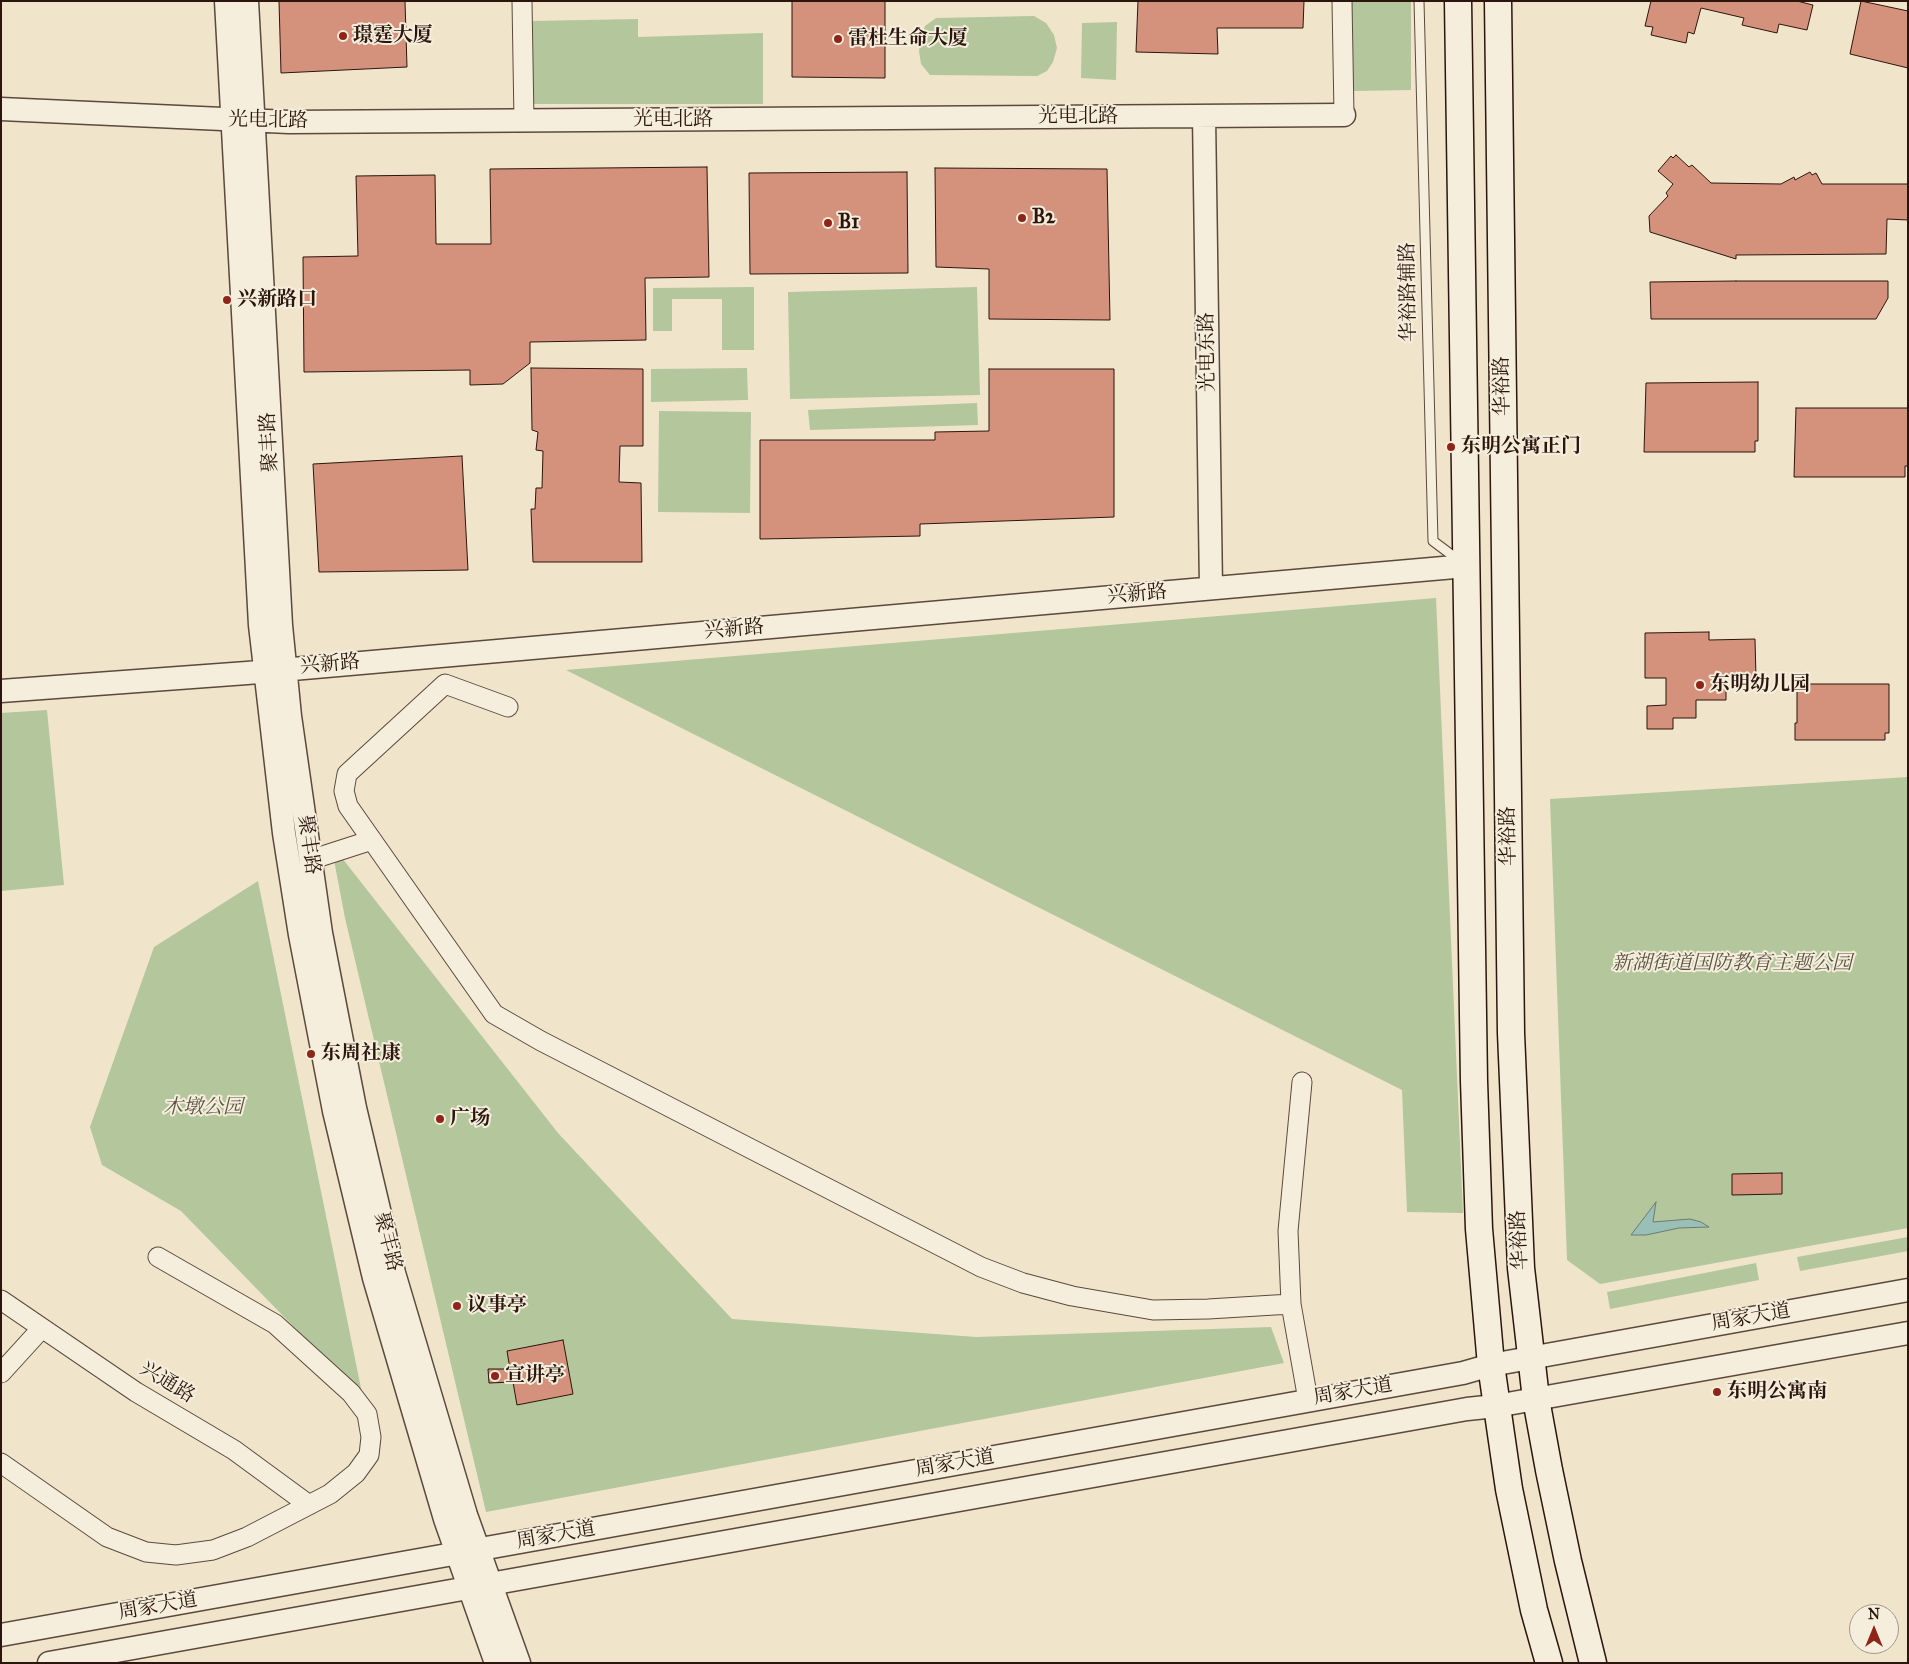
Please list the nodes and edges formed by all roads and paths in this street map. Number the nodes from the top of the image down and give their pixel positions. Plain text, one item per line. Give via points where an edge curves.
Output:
1 (226, 1) edge
2 (247, 1) edge
3 (522, 1) edge
4 (1342, 1) edge
5 (1419, 1) edge
6 (1458, 1) edge
7 (1498, 1) edge
8 (1, 109) edge
9 (1344, 115) joint
10 (1204, 116) junction
11 (242, 121) junction
12 (524, 121) junction
13 (1466, 566) junction
14 (1211, 588) junction
15 (275, 670) junction
16 (1, 691) edge
17 (508, 707) dead end
18 (372, 840) junction
19 (310, 860) junction
20 (1302, 1082) dead end
21 (158, 1257) dead end
22 (1908, 1290) edge
23 (1, 1300) edge
24 (1291, 1304) junction
25 (42, 1328) junction
26 (1908, 1333) edge
27 (1531, 1358) junction
28 (1490, 1365) junction
29 (1, 1373) edge
30 (1536, 1399) junction
31 (1308, 1400) junction
32 (1496, 1406) junction
33 (1, 1463) edge
34 (309, 1505) junction
35 (467, 1552) junction
36 (479, 1586) junction
37 (1, 1635) edge
38 (49, 1663) edge
39 (496, 1663) edge
40 (520, 1663) edge
41 (1549, 1663) edge
42 (1593, 1663) edge

1 - 11 street, 聚丰路
2 - 11 street, 聚丰路
3 - 12 street
4 - 9 street
5 - 13 lane, 华裕路辅路 via 1433,541
6 - 13 main road, 华裕路
7 - 27 main road, 华裕路 via 1511,1033 1521,1268
8 - 11 street, 光电北路
9 - 10 street, 光电北路
10 - 12 street, 光电北路
10 - 14 street, 光电东路
11 - 12 street, 光电北路
11 - 15 street, 聚丰路 via 280,615
13 - 14 street, 兴新路
13 - 28 main road, 华裕路 via 1474,1081 1479,1229
14 - 15 street, 兴新路
15 - 16 street, 兴新路
15 - 19 street, 聚丰路
15 - 35 street, 聚丰路 via 284,833 334,1112 374,1278 445,1519
17 - 18 street via 445,684 347,774 344,791 348,806
18 - 19 street
18 - 24 street via 494,1014 980,1267 1072,1296 1153,1310
19 - 35 street, 聚丰路 via 320,933 354,1108 392,1264 466,1515
20 - 24 street via 1288,1231
21 - 34 street via 276,1324 351,1393 367,1414 371,1437 369,1455 356,1473 330,1494
22 - 27 street, 周家大道
23 - 25 street, 兴通路
24 - 31 street
25 - 29 street
25 - 34 street, 兴通路 via 136,1392 234,1450
26 - 30 street, 周家大道
27 - 28 street, 周家大道
27 - 30 main road, 华裕路
28 - 31 street, 周家大道 via 1463,1373
28 - 32 main road, 华裕路
30 - 32 street, 周家大道
30 - 42 main road, 华裕路 via 1568,1561
31 - 35 street, 周家大道
32 - 36 street, 周家大道
32 - 41 main road, 华裕路 via 1534,1610
33 - 34 street via 108,1537 146,1552 176,1555 212,1550 246,1537
35 - 36 street, 聚丰路
35 - 37 street, 周家大道
36 - 38 street, 周家大道
36 - 39 street, 聚丰路
36 - 40 street, 聚丰路

